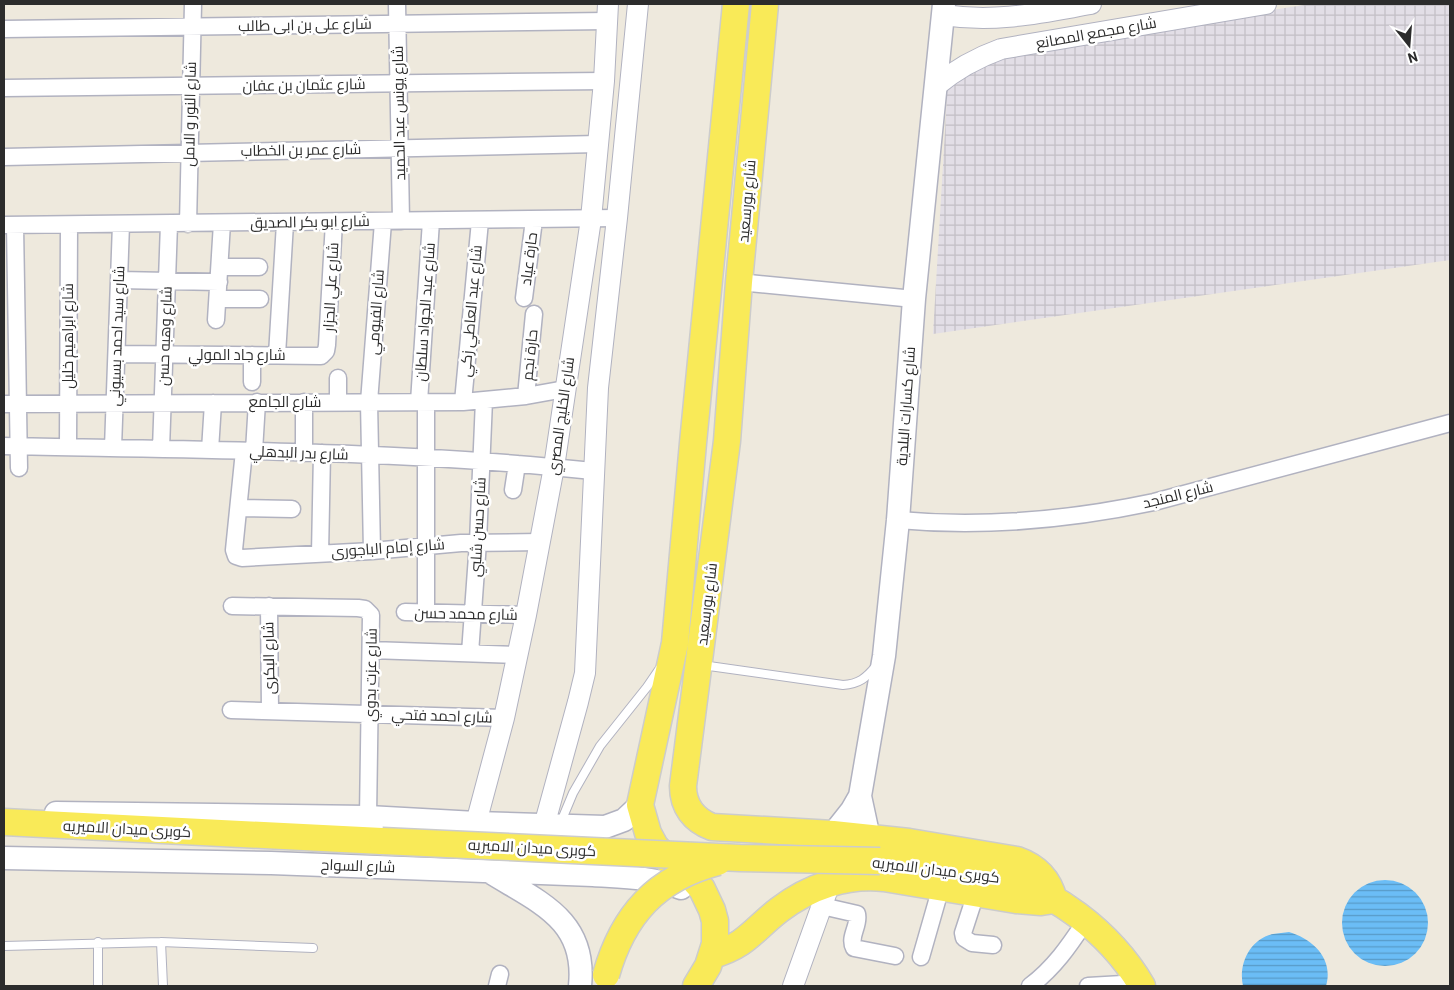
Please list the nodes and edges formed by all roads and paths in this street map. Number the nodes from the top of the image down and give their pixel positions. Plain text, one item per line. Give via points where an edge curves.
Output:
1 (193, 4) edge
2 (397, 4) edge
3 (638, 4) edge
4 (736, 4) edge
5 (765, 4) edge
6 (1092, 4) edge
7 (1266, 4) edge
8 (944, 10) edge
9 (608, 12) edge
10 (397, 24) junction
11 (192, 27) junction
12 (4, 29) edge
13 (604, 81) junction
14 (398, 84) junction
15 (191, 86) junction
16 (936, 86) junction
17 (4, 88) edge
18 (598, 144) junction
19 (400, 148) junction
20 (190, 153) junction
21 (4, 157) edge
22 (617, 218) junction
23 (591, 219) junction
24 (480, 220) junction
25 (534, 220) junction
26 (401, 221) junction
27 (431, 221) junction
28 (285, 222) junction
29 (334, 222) junction
30 (383, 222) junction
31 (222, 223) junction
32 (121, 224) junction
33 (169, 224) junction
34 (188, 224) junction
35 (9, 225) edge
36 (69, 225) junction
37 (259, 267) dead end
38 (219, 274) junction
39 (119, 280) junction
40 (167, 281) junction
41 (739, 282) junction
42 (524, 298) dead end
43 (218, 299) junction
44 (260, 299) dead end
45 (914, 299) junction
46 (534, 314) dead end
47 (216, 320) dead end
48 (326, 351) joint
49 (116, 354) junction
50 (164, 355) junction
51 (252, 355) junction
52 (277, 355) junction
53 (338, 378) dead end
54 (252, 382) dead end
55 (565, 389) junction
56 (526, 396) junction
57 (484, 400) junction
58 (257, 402) junction
59 (304, 402) junction
60 (338, 402) junction
61 (369, 402) junction
62 (423, 402) junction
63 (462, 402) junction
64 (162, 403) junction
65 (213, 403) junction
66 (11, 404) edge
67 (68, 404) junction
68 (115, 404) junction
69 (1450, 423) edge
70 (727, 441) junction
71 (693, 443) junction
72 (11, 446) edge
73 (68, 447) junction
74 (113, 448) junction
75 (161, 449) junction
76 (210, 450) junction
77 (249, 451) junction
78 (304, 453) junction
79 (322, 453) junction
80 (370, 454) junction
81 (426, 458) junction
82 (481, 460) junction
83 (517, 464) junction
84 (554, 467) junction
85 (19, 468) dead end
86 (593, 471) junction
87 (722, 484) junction
88 (690, 486) junction
89 (513, 490) dead end
90 (238, 508) junction
91 (292, 509) dead end
92 (898, 520) junction
93 (478, 542) junction
94 (540, 542) junction
95 (426, 547) junction
96 (372, 551) junction
97 (320, 554) junction
98 (232, 606) dead end
99 (269, 606) junction
100 (405, 612) dead end
101 (426, 613) junction
102 (472, 614) junction
103 (526, 615) junction
104 (676, 644) junction
105 (371, 650) junction
106 (470, 653) junction
107 (517, 655) junction
108 (884, 656) junction
109 (700, 665) junction
110 (231, 710) dead end
111 (270, 711) junction
112 (370, 714) junction
113 (504, 718) junction
114 (860, 796) junction
115 (640, 806) junction
116 (4, 812) edge
117 (368, 817) junction
118 (4, 822) edge
119 (476, 823) junction
120 (553, 826) junction
121 (604, 827) junction
122 (832, 834) junction
123 (869, 838) junction
124 (4, 858) edge
125 (740, 858) junction
126 (489, 871) junction
127 (593, 875) junction
128 (941, 887) junction
129 (976, 893) junction
130 (826, 894) junction
131 (708, 899) junction
132 (1054, 900) junction
133 (1085, 922) junction
134 (98, 942) junction
135 (161, 942) junction
136 (993, 945) dead end
137 (4, 946) edge
138 (313, 948) dead end
139 (713, 956) junction
140 (895, 956) dead end
141 (921, 957) dead end
142 (605, 981) edge
143 (1042, 981) edge
144 (1141, 984) edge
145 (98, 986) edge
146 (163, 986) edge
147 (580, 986) edge
148 (696, 986) edge
149 (794, 986) edge
150 (1030, 986) edge
151 (1088, 986) edge

1 - 11 street, شارع النور و الامل
2 - 10 street, شارع يونس عبد الحميد
3 - 22 street
4 - 71 main road, شارع بورسعيد
5 - 41 main road, شارع بورسعيد
6 - 8 street, شارع مجمع المصانع via 981,19
7 - 16 street, شارع مجمع المصانع via 1001,49 960,68
8 - 16 main road, شارع كسارات البلدية
9 - 10 street, شارع على بن ابى طالب
9 - 13 street, شارع الخليج المصري
10 - 11 street, شارع على بن ابى طالب
10 - 14 street, شارع يونس عبد الحميد
11 - 12 street, شارع على بن ابى طالب
11 - 15 street, شارع النور و الامل
13 - 14 street, شارع عثمان بن عفان
13 - 18 street, شارع الخليج المصري
14 - 15 street, شارع عثمان بن عفان
14 - 19 street, شارع يونس عبد الحميد
15 - 17 street, شارع عثمان بن عفان
15 - 20 street, شارع النور و الامل
16 - 45 main road, شارع كسارات البلدية
18 - 19 street, شارع عمر بن الخطاب
18 - 23 street, شارع الخليج المصري
19 - 20 street, شارع عمر بن الخطاب
19 - 26 street, شارع يونس عبد الحميد
20 - 21 street, شارع عمر بن الخطاب
20 - 34 street, شارع النور و الامل
22 - 23 street, شارع ابو بكر الصديق
22 - 86 street via 598,388
23 - 25 street, شارع ابو بكر الصديق
23 - 55 street, شارع الخليج المصري
24 - 25 street, شارع ابو بكر الصديق
24 - 27 street, شارع ابو بكر الصديق
24 - 63 street, شارع عبد العاطي زكي
25 - 42 street, حارة عياد
26 - 27 street, شارع ابو بكر الصديق
26 - 30 street, شارع ابو بكر الصديق
27 - 62 street, شارع عبد الجواد سلطان
28 - 29 street, شارع ابو بكر الصديق
28 - 31 street, شارع ابو بكر الصديق
28 - 52 street
29 - 30 street, شارع ابو بكر الصديق
29 - 48 street, شارع علي الجزار
30 - 61 street, شارع الفيومي
31 - 34 street, شارع ابو بكر الصديق
31 - 38 street
32 - 33 street, شارع ابو بكر الصديق
32 - 36 street, شارع ابو بكر الصديق
32 - 39 street, شارع سيد احمد بسيوني
33 - 34 street, شارع ابو بكر الصديق
33 - 40 street, شارع وهبه حسن
35 - 36 street, شارع ابو بكر الصديق
35 - 66 street
36 - 67 street, شارع ابراهيم خليل
37 - 38 street
38 - 40 street
38 - 43 street
39 - 40 street
39 - 49 street, شارع سيد احمد بسيوني
40 - 50 street, شارع وهبه حسن
41 - 45 street
41 - 70 main road, شارع بورسعيد
43 - 44 street
43 - 47 street
45 - 92 main road, شارع كسارات البلدية
46 - 56 street, حارة نجم
48 - 52 street, شارع جاد المولي via 321,356
49 - 50 street, شارع جاد المولي
49 - 68 street, شارع سيد احمد بسيوني
50 - 51 street, شارع جاد المولي
50 - 64 street, شارع وهبه حسن
51 - 52 street, شارع جاد المولي
51 - 54 street
53 - 60 street
55 - 56 street, شارع الجامع
55 - 84 street, شارع الخليج المصري
56 - 57 street, شارع الجامع
57 - 63 street, شارع الجامع
57 - 82 street, شارع حسن شلبي
58 - 59 street, شارع الجامع
58 - 65 street, شارع الجامع
58 - 77 street
59 - 60 street, شارع الجامع
59 - 78 street
60 - 61 street, شارع الجامع
61 - 62 street, شارع الجامع
61 - 80 street, شارع الفيومي
62 - 63 street, شارع الجامع
62 - 81 street, شارع عبد الجواد سلطان
64 - 65 street, شارع الجامع
64 - 68 street, شارع الجامع
64 - 75 street, شارع وهبه حسن
65 - 76 street
66 - 67 street, شارع الجامع
66 - 72 street
67 - 68 street, شارع الجامع
67 - 73 street, شارع ابراهيم خليل
68 - 74 street, شارع سيد احمد بسيوني
69 - 92 street, شارع المنجد via 1110,511 994,523
70 - 71 main road via 710,447
70 - 87 main road, شارع بورسعيد
71 - 88 main road, شارع بورسعيد
72 - 73 street, شارع بدر البدهلي
72 - 85 street
73 - 74 street, شارع بدر البدهلي
74 - 75 street, شارع بدر البدهلي
75 - 76 street, شارع بدر البدهلي
76 - 77 street, شارع بدر البدهلي
77 - 78 street, شارع بدر البدهلي
77 - 90 street
78 - 79 street, شارع بدر البدهلي
79 - 80 street, شارع بدر البدهلي
79 - 97 street
80 - 81 street, شارع بدر البدهلي
80 - 96 street, شارع الفيومي
81 - 82 street, شارع بدر البدهلي
81 - 95 street, شارع عبد الجواد سلطان
82 - 83 street, شارع بدر البدهلي
82 - 93 street, شارع حسن شلبي
83 - 84 street, شارع بدر البدهلي
83 - 89 street
84 - 86 street, شارع بدر البدهلي
84 - 94 street, شارع الخليج المصري
86 - 120 street via 585,672
87 - 88 main road via 709,480
87 - 109 main road, شارع بورسعيد
88 - 104 main road, شارع بورسعيد
90 - 91 street
90 - 97 street, شارع إمام الباجورى via 236,556
92 - 108 main road, شارع كسارات البلدية
93 - 94 street, شارع إمام الباجورى
93 - 95 street, شارع إمام الباجورى
93 - 102 street, شارع حسن شلبي
94 - 103 street, شارع الخليج المصري
95 - 96 street, شارع إمام الباجورى
95 - 101 street, شارع عبد الجواد سلطان
96 - 97 street, شارع إمام الباجورى
98 - 99 street, شارع عزت بدوي
99 - 105 street, شارع عزت بدوي via 366,609 371,615
99 - 111 street, شارع البكرى
100 - 101 street, شارع محمد حسن
101 - 102 street, شارع محمد حسن
102 - 103 street, شارع محمد حسن
102 - 106 street, شارع حسن شلبي
103 - 107 street, شارع الخليج المصري
104 - 115 main road, شارع بورسعيد
104 - 120 lane, شارع بورسعيد via 648,687 590,761 563,817
105 - 106 street
105 - 112 street, شارع عزت بدوي
106 - 107 street
107 - 113 street, شارع الخليج المصري
108 - 109 lane via 863,680 843,685
108 - 114 main road, شارع كسارات البلدية
109 - 122 main road, شارع بورسعيد via 683,786 690,812 712,827
110 - 111 street, شارع احمد فتحي
111 - 112 street, شارع احمد فتحي
112 - 113 street, شارع احمد فتحي
112 - 117 street, شارع عزت بدوي
113 - 119 street, شارع الخليج المصري
114 - 122 main road, شارع كسارات البلدية
114 - 123 main road, شارع كسارات البلدية
115 - 121 main road via 624,820
115 - 131 main road, شارع بورسعيد via 655,846 694,880
116 - 117 main road
117 - 119 main road
118 - 125 main road, كوبرى ميدان الاميريه, bridge
119 - 120 main road
120 - 121 main road
121 - 127 main road via 616,844 615,858 606,870
122 - 123 main road, شارع بورسعيد
123 - 132 main road, شارع بورسعيد via 1017,860 1032,866 1044,877
124 - 126 main road, شارع السواح
125 - 132 main road, كوبرى ميدان الاميريه, bridge via 880,861 992,875
125 - 142 main road, bridge via 685,873 653,894 618,939
126 - 127 main road, شارع السواح
126 - 147 main road via 565,923 580,957
127 - 131 main road, شارع السواح via 654,880
128 - 129 main road
128 - 130 main road via 869,876
128 - 141 street
129 - 132 main road via 1028,902
129 - 136 street via 964,938 972,943
130 - 139 main road via 793,900 742,942
130 - 140 street via 857,914 852,942 854,948
130 - 149 street
131 - 139 main road, شارع بورسعيد via 715,921
132 - 133 main road, كوبرى ميدان الاميريه
133 - 143 street
133 - 144 main road, كوبرى ميدان الاميريه via 1120,956
134 - 135 lane
134 - 137 lane
134 - 145 lane
135 - 138 lane
135 - 146 lane
139 - 148 main road, شارع بورسعيد
143 - 150 street
144 - 151 street

